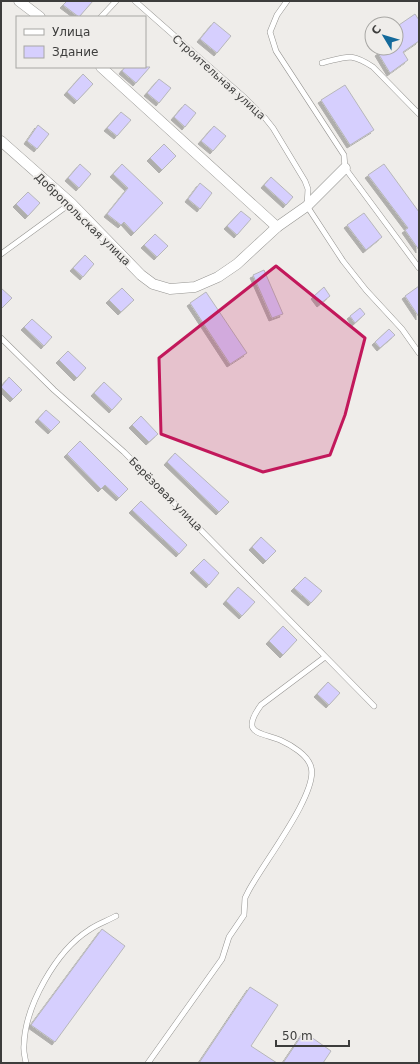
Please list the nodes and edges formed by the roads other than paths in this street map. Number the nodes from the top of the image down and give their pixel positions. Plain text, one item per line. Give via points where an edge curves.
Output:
1 (19, 1) edge
2 (116, 1) edge
3 (135, 1) edge
4 (287, 1) edge
5 (39, 16) edge
6 (102, 16) edge
7 (322, 63) dead end
8 (102, 68) edge
9 (419, 114) edge
10 (1, 141) edge
11 (345, 168) junction
12 (71, 203) junction
13 (307, 206) junction
14 (277, 227) junction
15 (1, 254) edge
16 (419, 268) edge
17 (1, 338) edge
18 (419, 353) edge
19 (325, 657) junction
20 (374, 706) dead end
21 (116, 916) dead end
22 (26, 1063) edge
23 (148, 1063) edge

1 - 5 street
2 - 6 lane
3 - 13 lane, Строительная улица via 245,98 273,128 308,188
4 - 11 lane via 277,15 270,32 276,51 344,155
7 - 9 lane via 352,56 364,61
8 - 14 street
10 - 12 street, Добропольская улица
11 - 13 street
11 - 16 lane
12 - 14 street, Добропольская улица via 141,275 153,284 170,289 195,286 218,277 237,264
12 - 15 lane
13 - 14 street
13 - 18 lane via 343,261
17 - 19 lane, Берёзовая улица via 54,390 124,452
19 - 20 lane, Берёзовая улица
19 - 23 lane via 256,711 253,728 258,734 279,740 305,757 311,766 310,786 248,892 244,915 229,937 222,959
21 - 22 lane via 88,930 72,943 52,968 29,1014 23,1046

